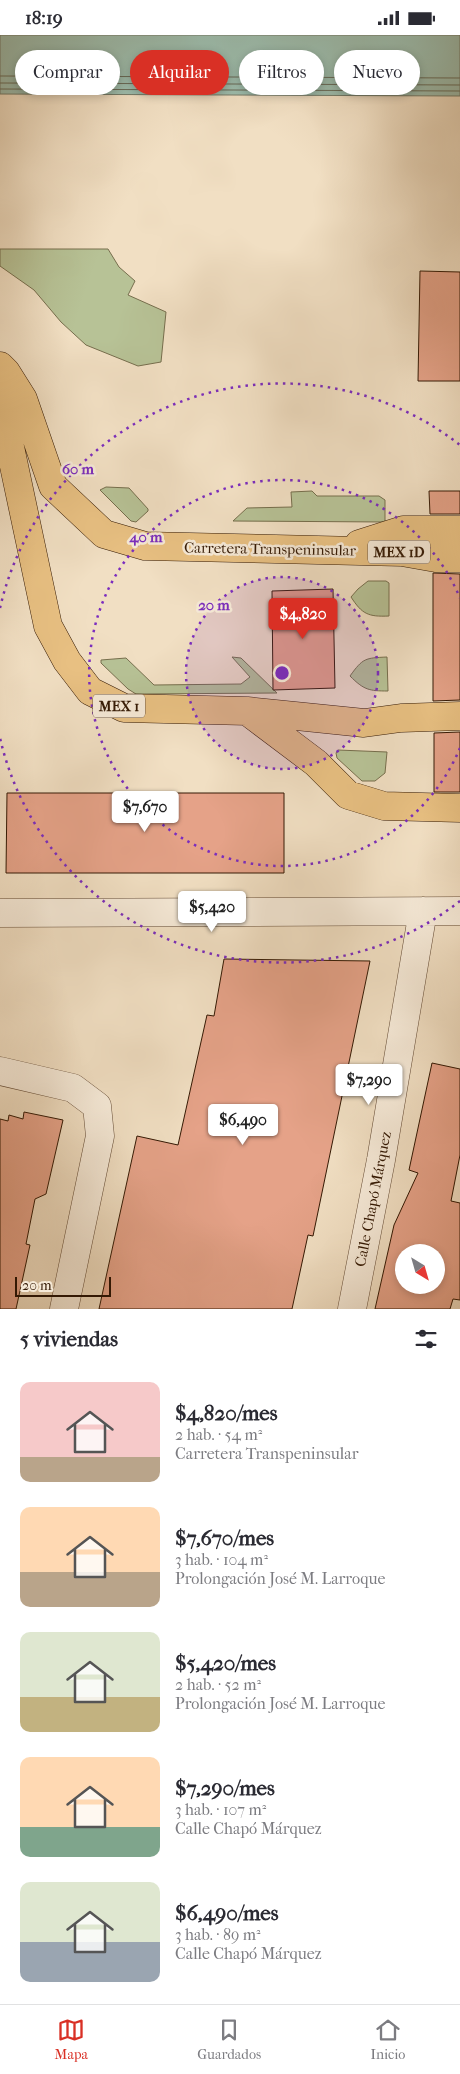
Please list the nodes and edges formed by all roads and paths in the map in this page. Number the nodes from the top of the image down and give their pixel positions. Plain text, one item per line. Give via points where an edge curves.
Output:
1 (0, 366) edge
2 (0, 400) edge
3 (460, 530) edge
4 (338, 551) junction
5 (460, 558) edge
6 (247, 711) junction
7 (460, 716) edge
8 (460, 808) edge
9 (423, 911) junction
10 (460, 911) edge
11 (0, 913) edge
12 (0, 1071) edge
13 (64, 1309) edge
14 (352, 1309) edge

1 - 4 highway, Carretera Transpeninsular / MEX 1D via 23,399 54,486 104,535 145,546
2 - 6 highway, MEX 1 via 48,626 67,661 90,691 124,708
3 - 4 highway via 402,530
4 - 5 highway, Carretera Transpeninsular / MEX 1D via 402,552
6 - 7 highway, MEX 1 via 364,723
6 - 8 highway via 316,763 348,795 384,806
9 - 10 street
9 - 11 street
9 - 14 street, Calle Chapó Márquez
12 - 13 street via 73,1088 97,1106 100,1137

